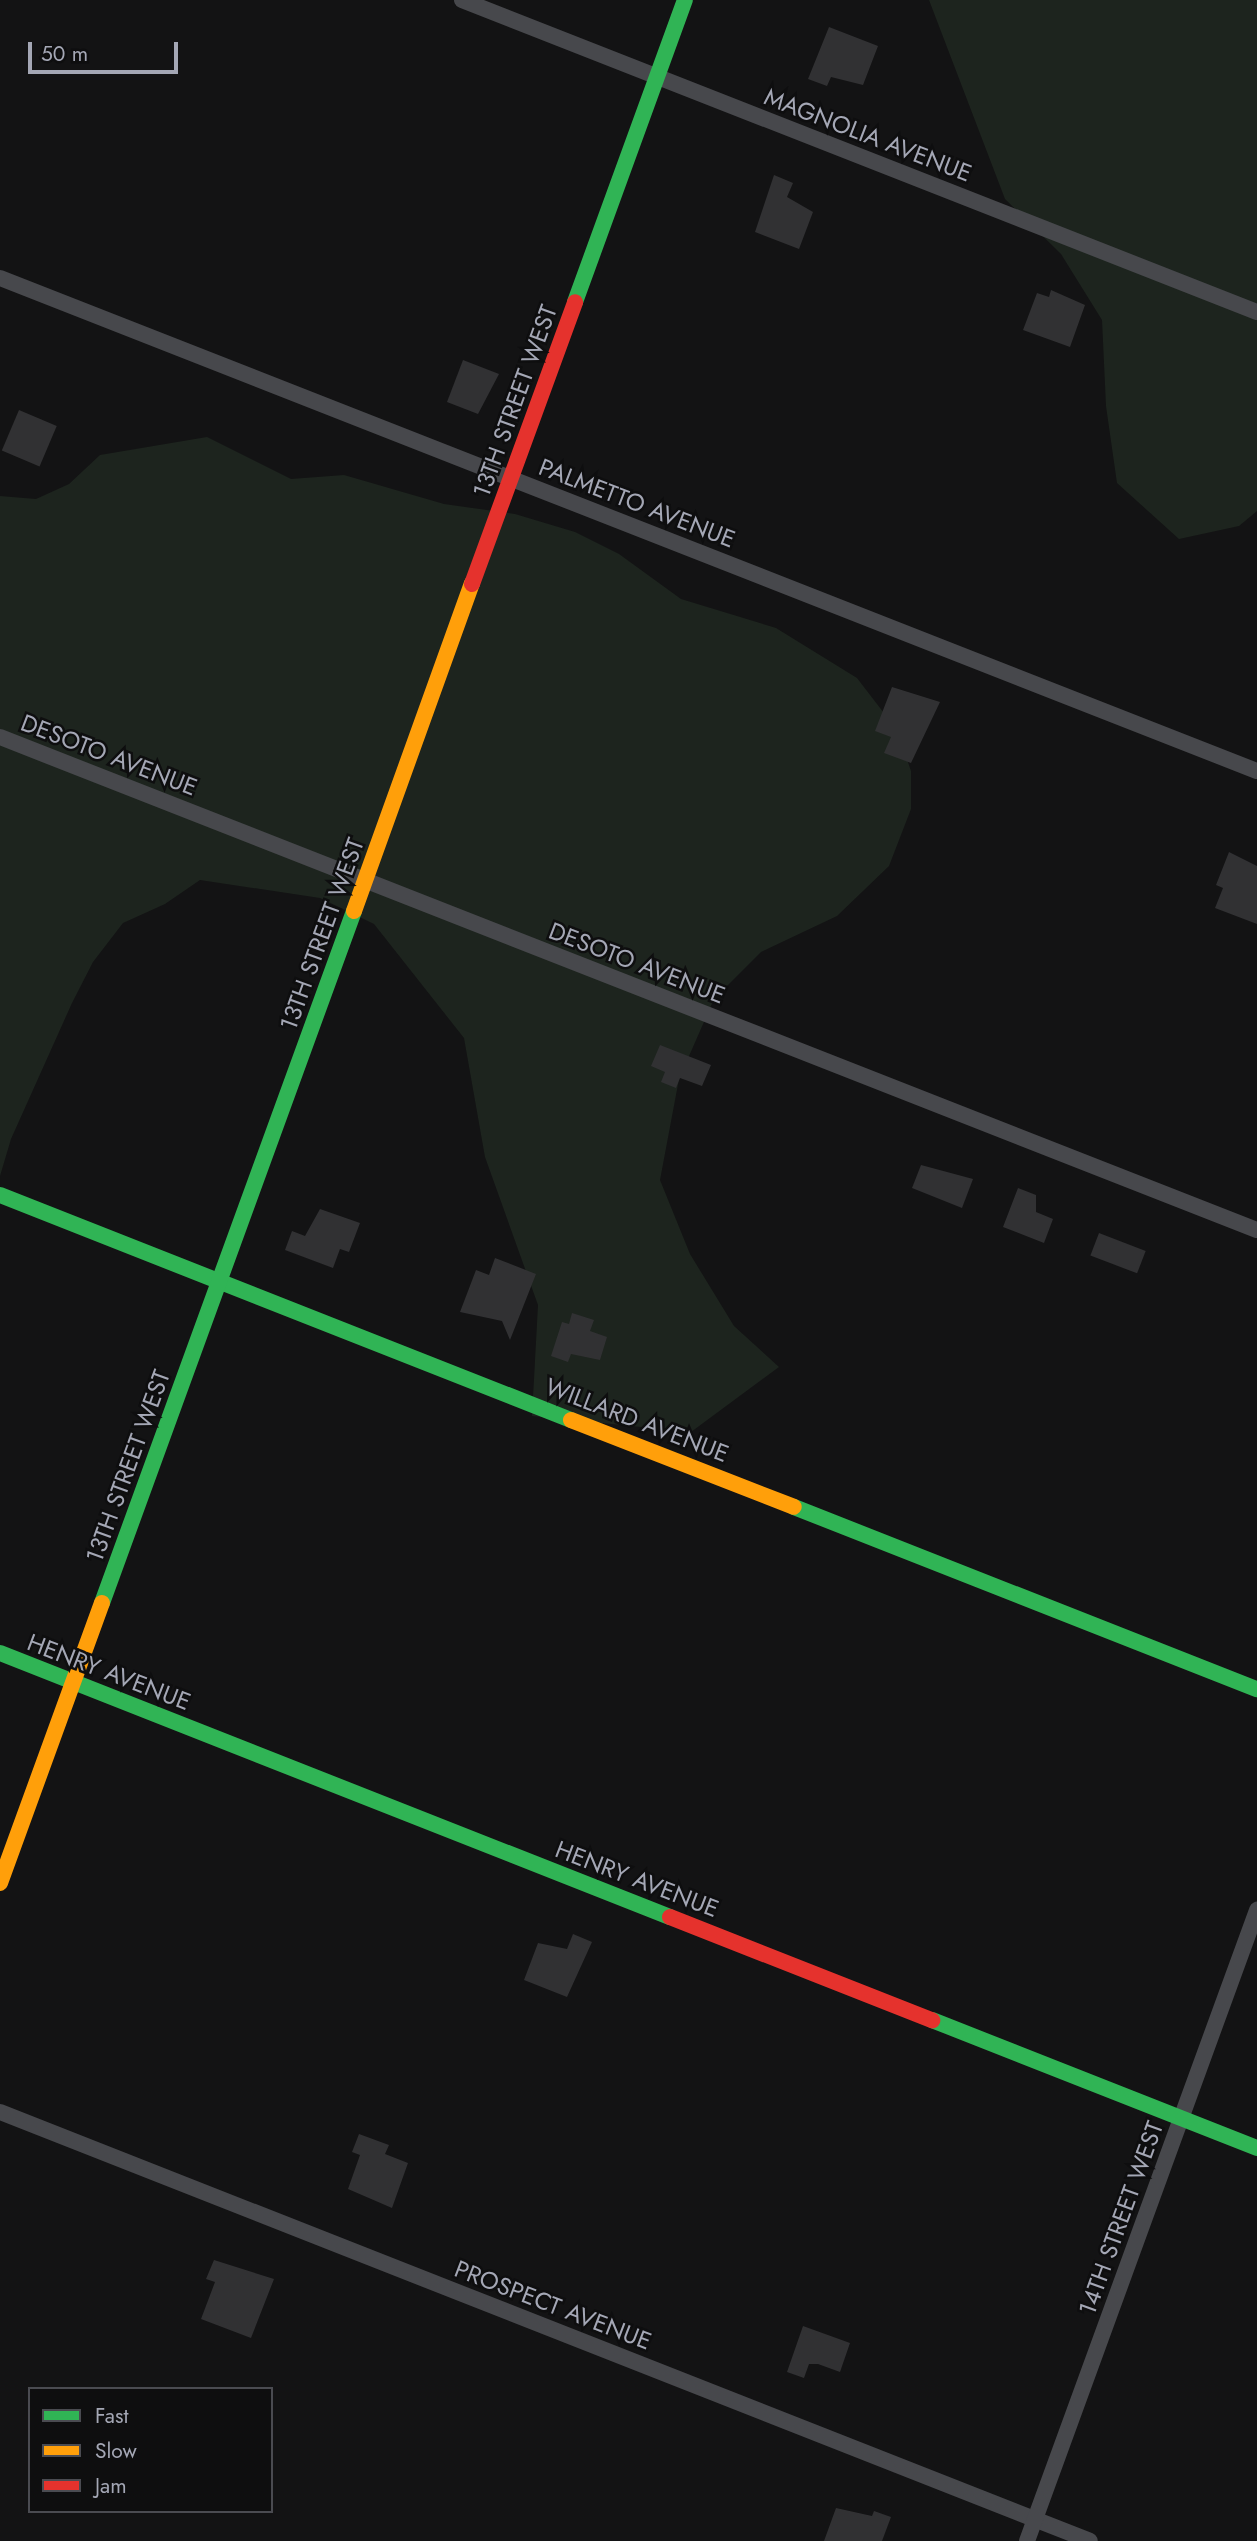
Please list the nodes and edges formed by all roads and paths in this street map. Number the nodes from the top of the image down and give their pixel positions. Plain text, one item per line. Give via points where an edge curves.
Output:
1 (462, 0) edge
2 (685, 0) edge
3 (657, 77) junction
4 (0, 278) edge
5 (1257, 312) edge
6 (511, 478) junction
7 (0, 737) edge
8 (1257, 771) edge
9 (366, 881) junction
10 (0, 1195) edge
11 (1257, 1230) edge
12 (220, 1281) junction
13 (0, 1653) edge
14 (73, 1682) junction
15 (1257, 1689) edge
16 (0, 1882) edge
17 (1257, 1910) edge
18 (0, 2112) edge
19 (1181, 2118) junction
20 (1257, 2148) edge
21 (1035, 2519) junction
22 (1027, 2541) edge
23 (1090, 2541) edge

1 - 3 street, MAGNOLIA AVENUE
2 - 3 street, 13TH STREET WEST
3 - 5 street, MAGNOLIA AVENUE
3 - 6 street, 13TH STREET WEST
4 - 6 street, PALMETTO AVENUE
6 - 8 street, PALMETTO AVENUE
6 - 9 street, 13TH STREET WEST
7 - 9 street, DESOTO AVENUE
9 - 11 street, DESOTO AVENUE
9 - 12 street, 13TH STREET WEST
10 - 12 street, WILLARD AVENUE
12 - 14 street, 13TH STREET WEST
12 - 15 street, WILLARD AVENUE
13 - 14 street, HENRY AVENUE
14 - 16 street, 13TH STREET WEST
14 - 19 street, HENRY AVENUE
17 - 19 street, 14TH STREET WEST
18 - 21 street, PROSPECT AVENUE
19 - 20 street, HENRY AVENUE
19 - 21 street, 14TH STREET WEST
21 - 22 street, 14TH STREET WEST
21 - 23 street, PROSPECT AVENUE

